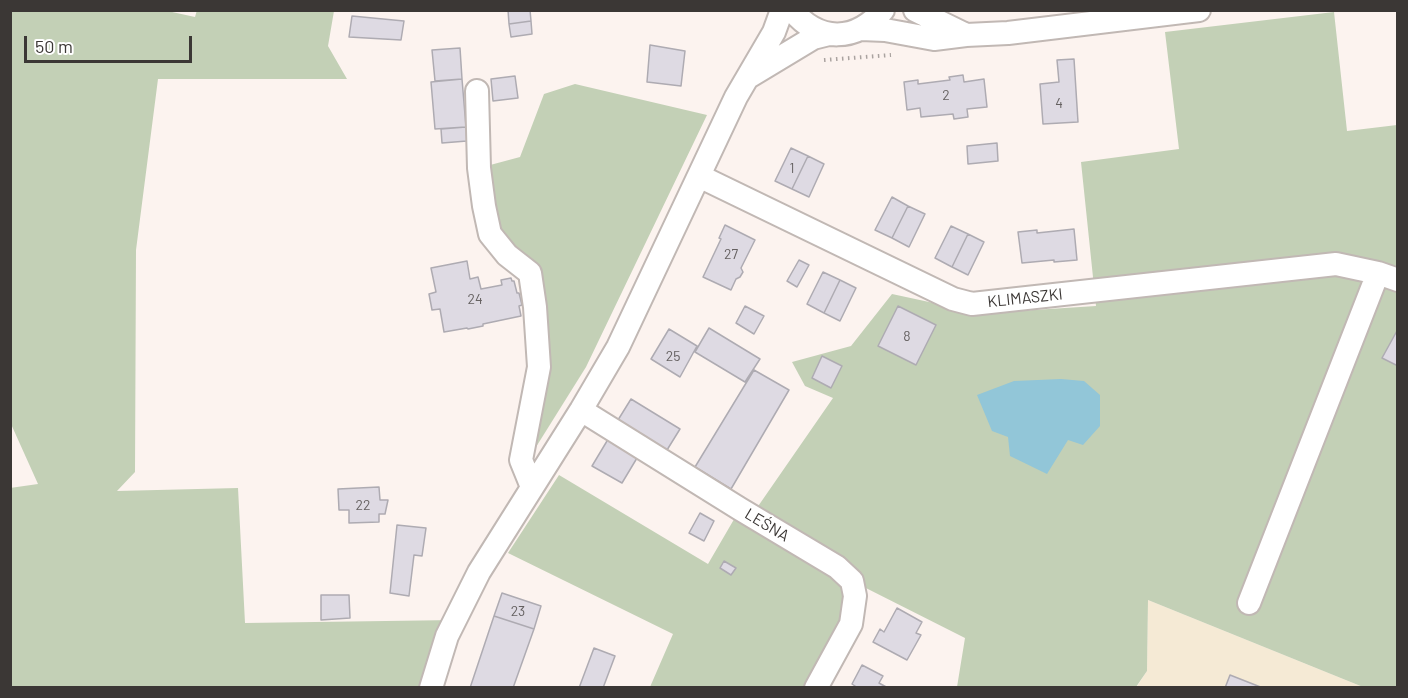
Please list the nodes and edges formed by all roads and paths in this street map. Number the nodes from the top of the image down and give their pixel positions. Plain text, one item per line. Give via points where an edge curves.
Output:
1 (782, 10) edge
2 (792, 10) edge
3 (883, 10) edge
4 (915, 10) edge
5 (1199, 10) edge
6 (861, 29) junction
7 (829, 34) junction
8 (966, 35) junction
9 (897, 54) dead end
10 (816, 61) dead end
11 (749, 77) junction
12 (477, 91) dead end
13 (699, 176) junction
14 (1388, 276) edge
15 (581, 410) junction
16 (532, 487) junction
17 (1249, 603) dead end
18 (431, 687) edge
19 (816, 687) edge

1 - 11 street
2 - 7 street via 813,29
3 - 6 street
4 - 8 street
5 - 8 street
6 - 7 street
6 - 8 street via 934,39
7 - 11 street via 813,38
9 - 10 path
11 - 13 street
12 - 16 street via 479,168 490,234 507,255 530,273 535,307 539,367 521,460
13 - 14 street, KLIMASZKI via 953,299 972,304 1336,264
13 - 15 street via 618,346
14 - 17 street, KLIMASZKI
15 - 16 street
15 - 19 street, LEŚNA via 837,567 852,581 855,596 851,624
16 - 18 street via 479,572 447,636

